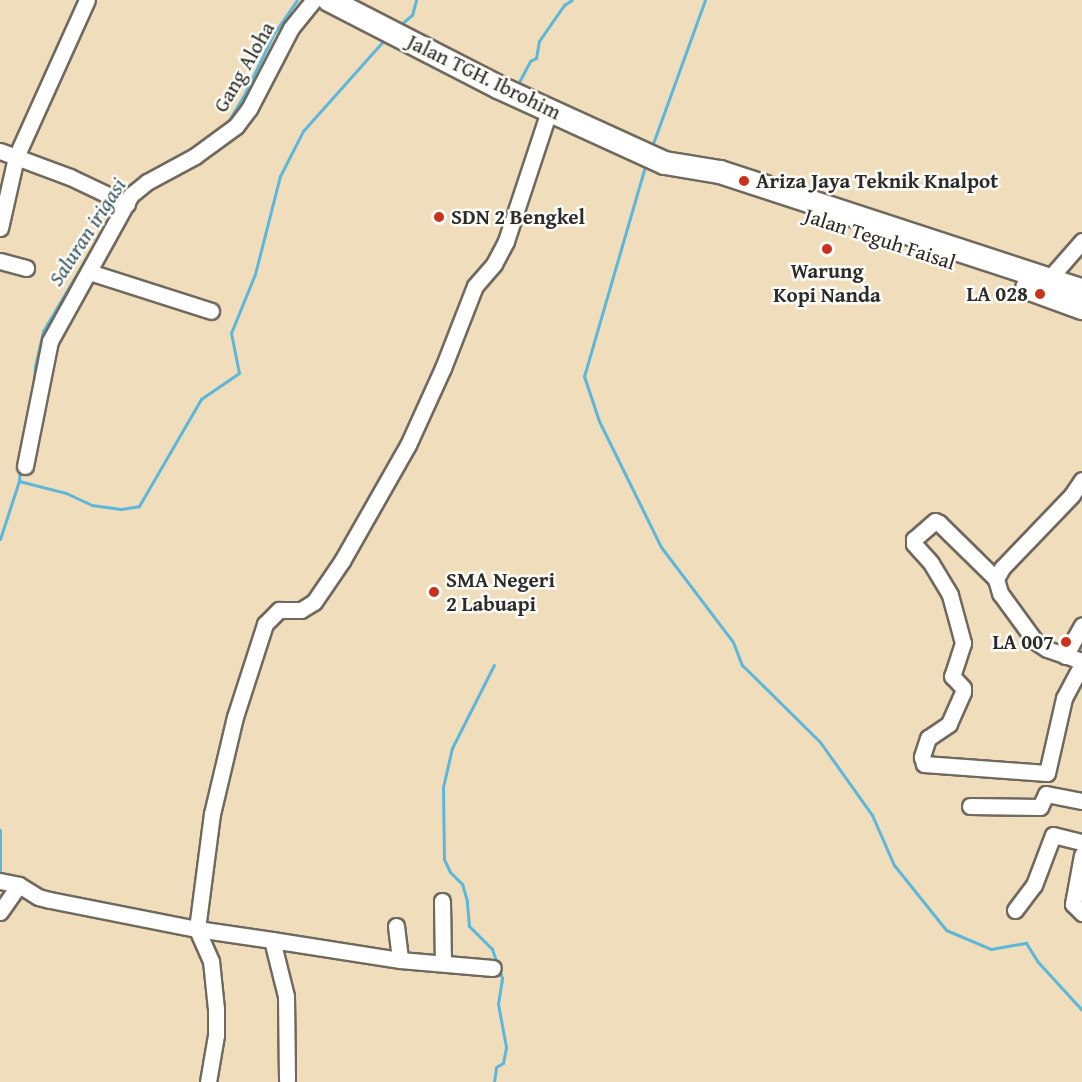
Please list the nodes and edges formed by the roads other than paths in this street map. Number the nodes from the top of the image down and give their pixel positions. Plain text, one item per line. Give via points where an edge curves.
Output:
1 (87, 0) edge
2 (314, 0) edge
3 (329, 0) edge
4 (549, 111) junction
5 (0, 151) edge
6 (639, 153) joint
7 (16, 157) junction
8 (122, 202) junction
9 (0, 228) edge
10 (1082, 241) edge
11 (0, 261) edge
12 (26, 268) dead end
13 (89, 272) junction
14 (1047, 287) junction
15 (1082, 290) edge
16 (1082, 308) edge
17 (211, 311) dead end
18 (25, 466) dead end
19 (1082, 480) edge
20 (996, 579) junction
21 (1082, 625) edge
22 (1065, 656) junction
23 (1082, 663) edge
24 (1082, 801) edge
25 (970, 806) dead end
26 (1082, 842) edge
27 (1082, 855) edge
28 (10, 883) edge
29 (442, 901) dead end
30 (1015, 910) dead end
31 (1078, 910) edge
32 (0, 912) edge
33 (396, 926) dead end
34 (197, 929) junction
35 (272, 940) junction
36 (400, 960) junction
37 (443, 963) junction
38 (492, 968) dead end
39 (287, 1080) dead end
40 (208, 1082) edge

1 - 7 street
2 - 8 street, Gang Aloha via 291,28 249,109 236,126
3 - 4 highway, Jalan TGH. Ibrohim
4 - 6 highway, Jalan TGH. Ibrohim
4 - 34 street via 506,241 494,264 475,286 408,445 314,602 302,610 279,610 265,624 235,717 212,814
5 - 7 street
6 - 14 highway, Jalan Teguh Faisal via 744,195
7 - 8 street
7 - 9 street
8 - 13 street, Gang Aloha
10 - 14 street
11 - 12 street
13 - 17 street
13 - 18 street, Gang Aloha via 50,341
14 - 15 highway, Jalan Teguh Faisal
14 - 16 highway, Jalan Teguh Faisal
19 - 20 street
20 - 22 street via 1000,593 1030,635 1047,649
20 - 23 street via 935,521 914,539 950,595 963,643 952,676 963,692 949,724 928,738 922,762 927,766 1052,774 1064,698
21 - 22 street
22 - 23 street
24 - 25 street via 1048,794 1040,807
26 - 30 street via 1053,835 1034,885
27 - 31 street
28 - 32 street
28 - 34 street via 50,900
29 - 37 street
33 - 36 street
34 - 35 street
34 - 40 street via 211,961 216,1009
35 - 36 street
35 - 39 street via 286,996
36 - 37 street
37 - 38 street

